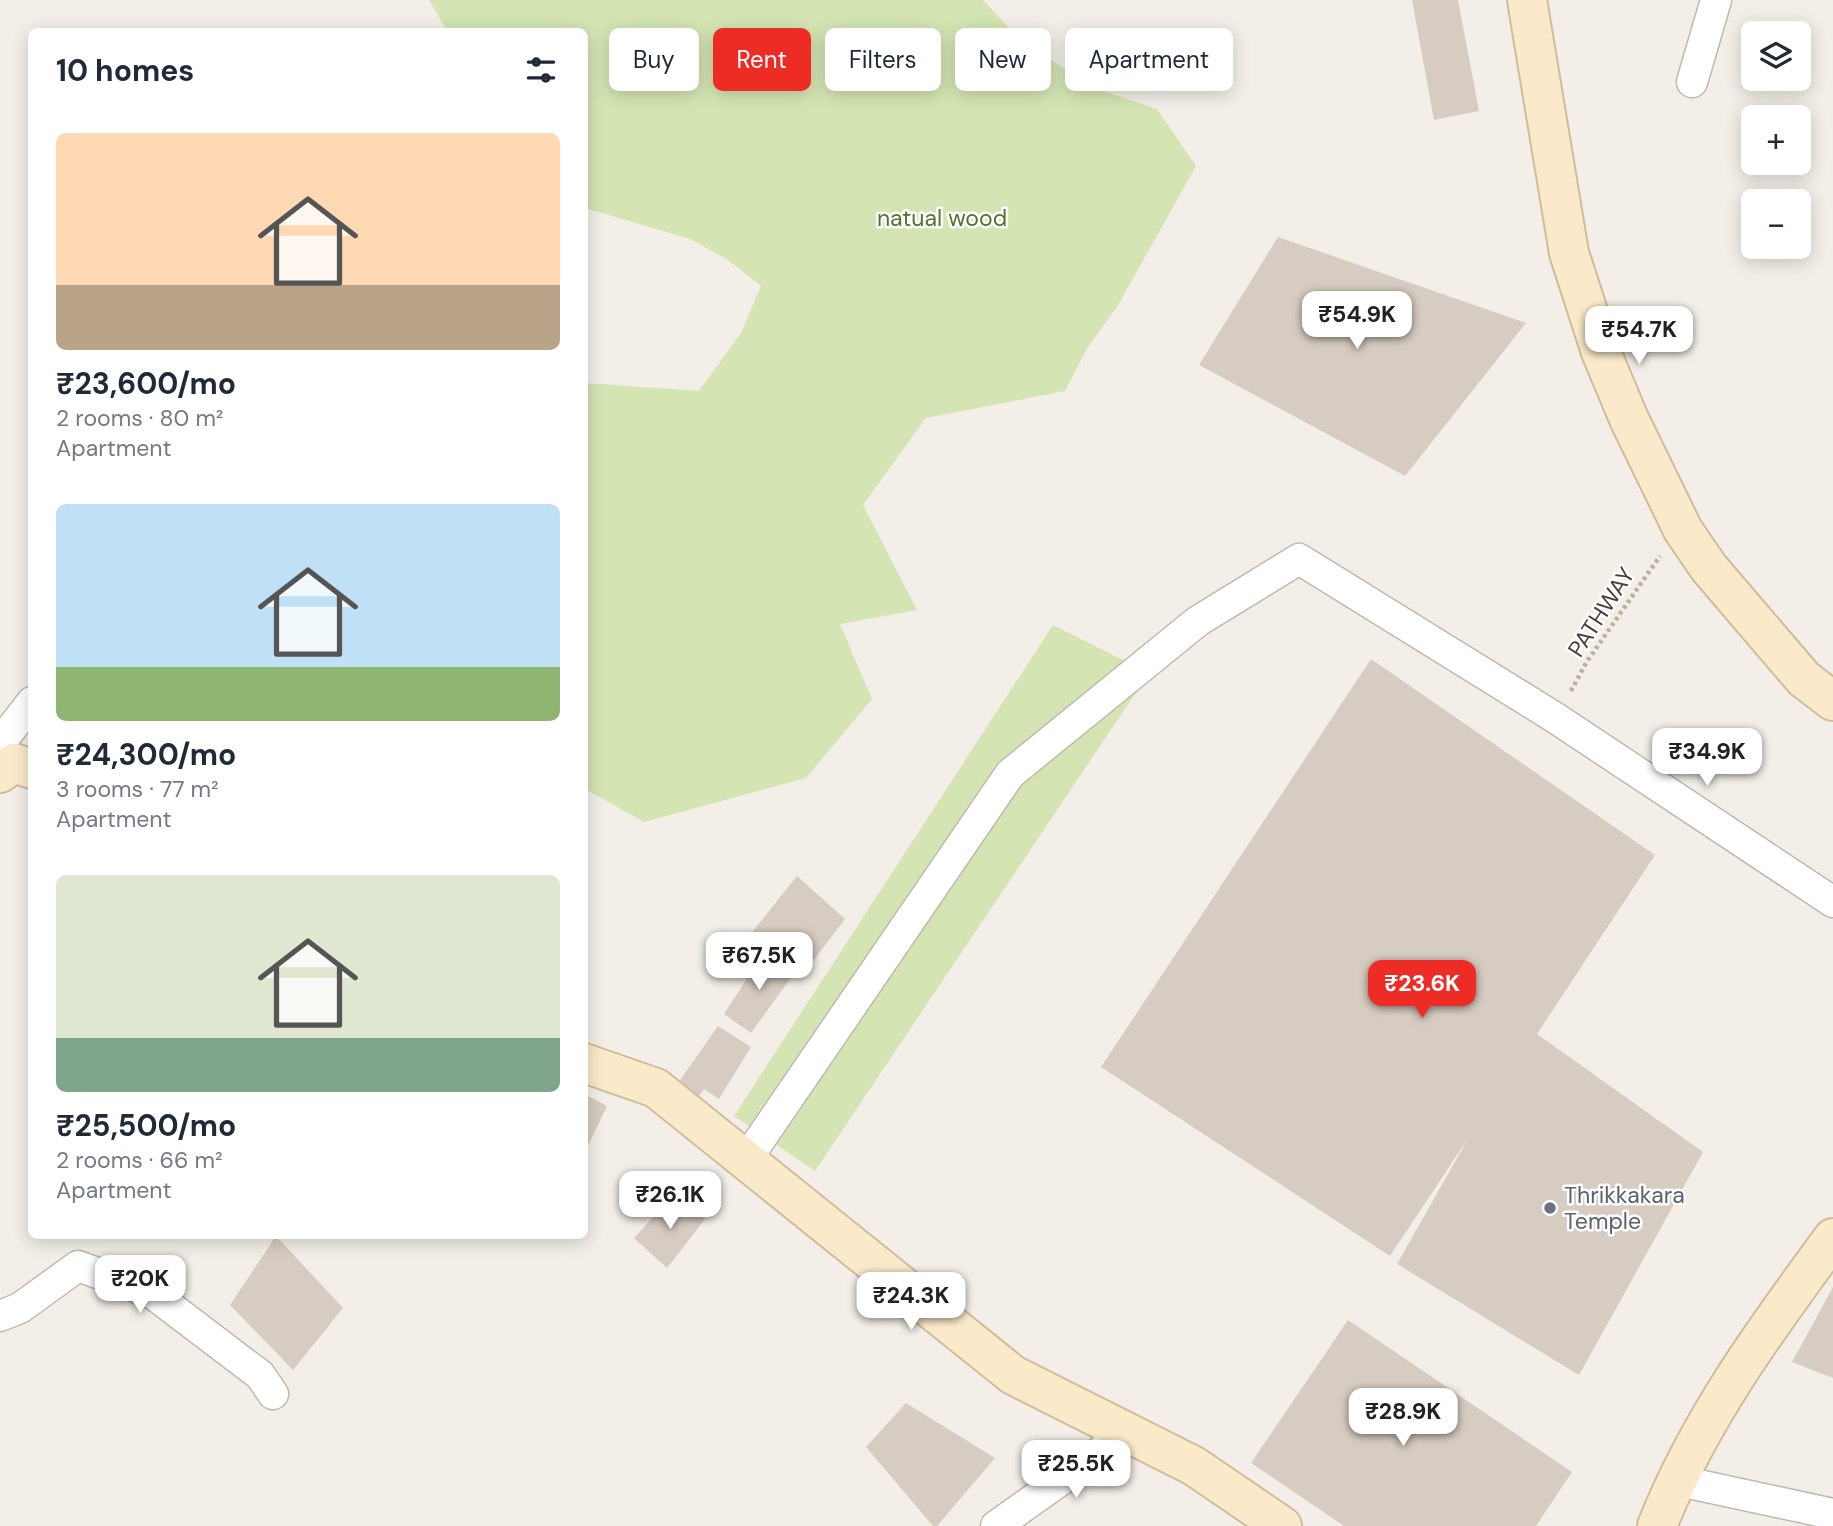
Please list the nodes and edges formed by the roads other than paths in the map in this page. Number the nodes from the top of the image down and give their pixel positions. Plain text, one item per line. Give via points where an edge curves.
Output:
1 (1527, 0) edge
2 (1716, 0) edge
3 (1692, 82) dead end
4 (1833, 701) edge
5 (28, 707) edge
6 (0, 743) edge
7 (28, 768) edge
8 (0, 773) edge
9 (1833, 902) edge
10 (588, 1064) edge
11 (746, 1160) junction
12 (1833, 1238) edge
13 (0, 1316) edge
14 (273, 1394) dead end
15 (1128, 1433) junction
16 (1675, 1480) junction
17 (1833, 1514) edge
18 (996, 1526) edge
19 (1282, 1526) edge
20 (1657, 1526) edge

1 - 4 street via 1569,253 1629,419 1684,530 1709,568 1797,670
2 - 3 street
5 - 6 street
7 - 8 street via 14,764
9 - 11 street via 1553,717 1299,559 1198,621 1010,774
10 - 11 street via 656,1088
11 - 15 street via 1013,1376
12 - 16 street via 1725,1390
13 - 14 street via 20,1308 78,1266 152,1293 260,1375
15 - 18 street
15 - 19 street via 1194,1466
16 - 17 street
16 - 20 street

